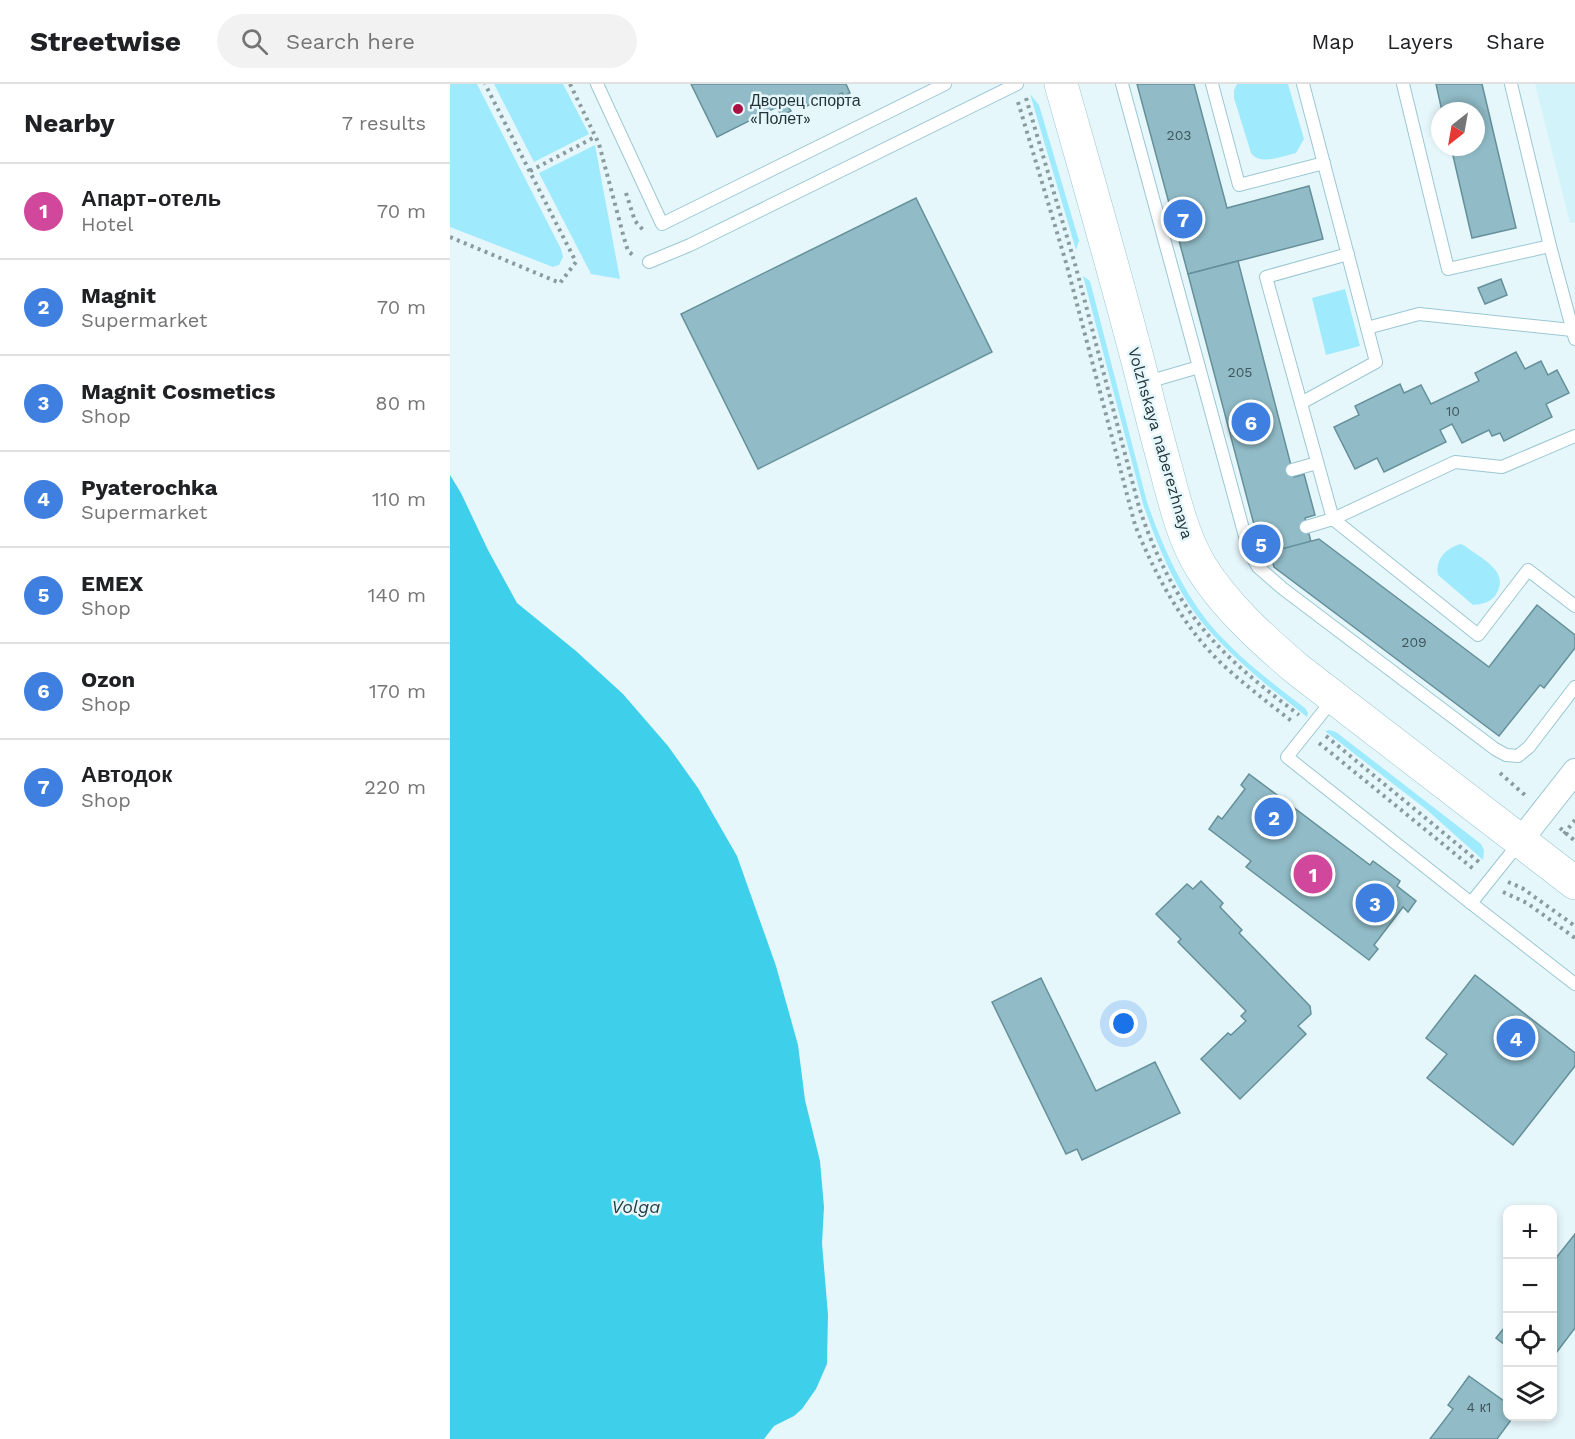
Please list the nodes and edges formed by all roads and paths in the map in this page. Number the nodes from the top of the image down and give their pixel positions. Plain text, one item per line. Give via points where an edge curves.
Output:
1 (485, 84) edge
2 (570, 84) edge
3 (597, 84) edge
4 (945, 84) edge
5 (1061, 84) edge
6 (1122, 84) edge
7 (1212, 84) edge
8 (1303, 84) edge
9 (1403, 84) edge
10 (1511, 84) edge
11 (1013, 86) edge
12 (596, 137) junction
13 (1324, 163) junction
14 (530, 171) junction
15 (625, 190) dead end
16 (654, 235) dead end
17 (450, 237) edge
18 (1550, 246) junction
19 (1348, 254) junction
20 (649, 262) joint
21 (1367, 328) junction
22 (1574, 334) edge
23 (1199, 367) junction
24 (1143, 383) junction
25 (1301, 403) junction
26 (1575, 436) edge
27 (1317, 463) junction
28 (1292, 470) dead end
29 (1333, 519) junction
30 (1306, 527) dead end
31 (1575, 606) edge
32 (1575, 687) edge
33 (1334, 698) junction
34 (1306, 733) junction
35 (1575, 771) edge
36 (1499, 773) dead end
37 (1543, 812) junction
38 (1520, 841) junction
39 (1488, 881) junction
40 (1575, 883) edge
41 (1471, 903) junction
42 (1575, 938) edge
43 (1575, 984) edge

1 - 14 path
2 - 12 path
3 - 4 lane via 662,224
5 - 24 street, Volzhskaya naberezhnaya
6 - 23 lane
7 - 13 lane via 1239,185
8 - 13 lane
9 - 18 lane via 1448,268
10 - 18 lane
11 - 20 lane
11 - 34 path via 1144,547 1179,611 1207,647
12 - 14 path
12 - 20 path via 628,251
13 - 19 lane
14 - 17 path via 576,262 560,284
15 - 16 path via 639,228
18 - 22 lane
19 - 21 lane
19 - 25 lane via 1266,277
21 - 22 lane via 1419,314
21 - 25 lane via 1376,362
23 - 24 lane
23 - 32 lane via 1238,485 1253,560 1282,588 1506,755 1518,756 1529,747
24 - 33 street, Volzhskaya naberezhnaya via 1185,538 1201,567 1262,640
25 - 27 lane
26 - 29 lane via 1502,467 1455,462
27 - 28 lane
27 - 29 lane
29 - 30 lane
29 - 31 lane via 1478,635 1528,570
33 - 34 lane
33 - 38 street, Volzhskaya naberezhnaya
34 - 39 path
34 - 41 lane via 1287,757
35 - 37 street
36 - 37 path
37 - 38 street
38 - 39 lane
38 - 40 street, Volzhskaya naberezhnaya
39 - 41 lane
39 - 42 path
41 - 43 lane

